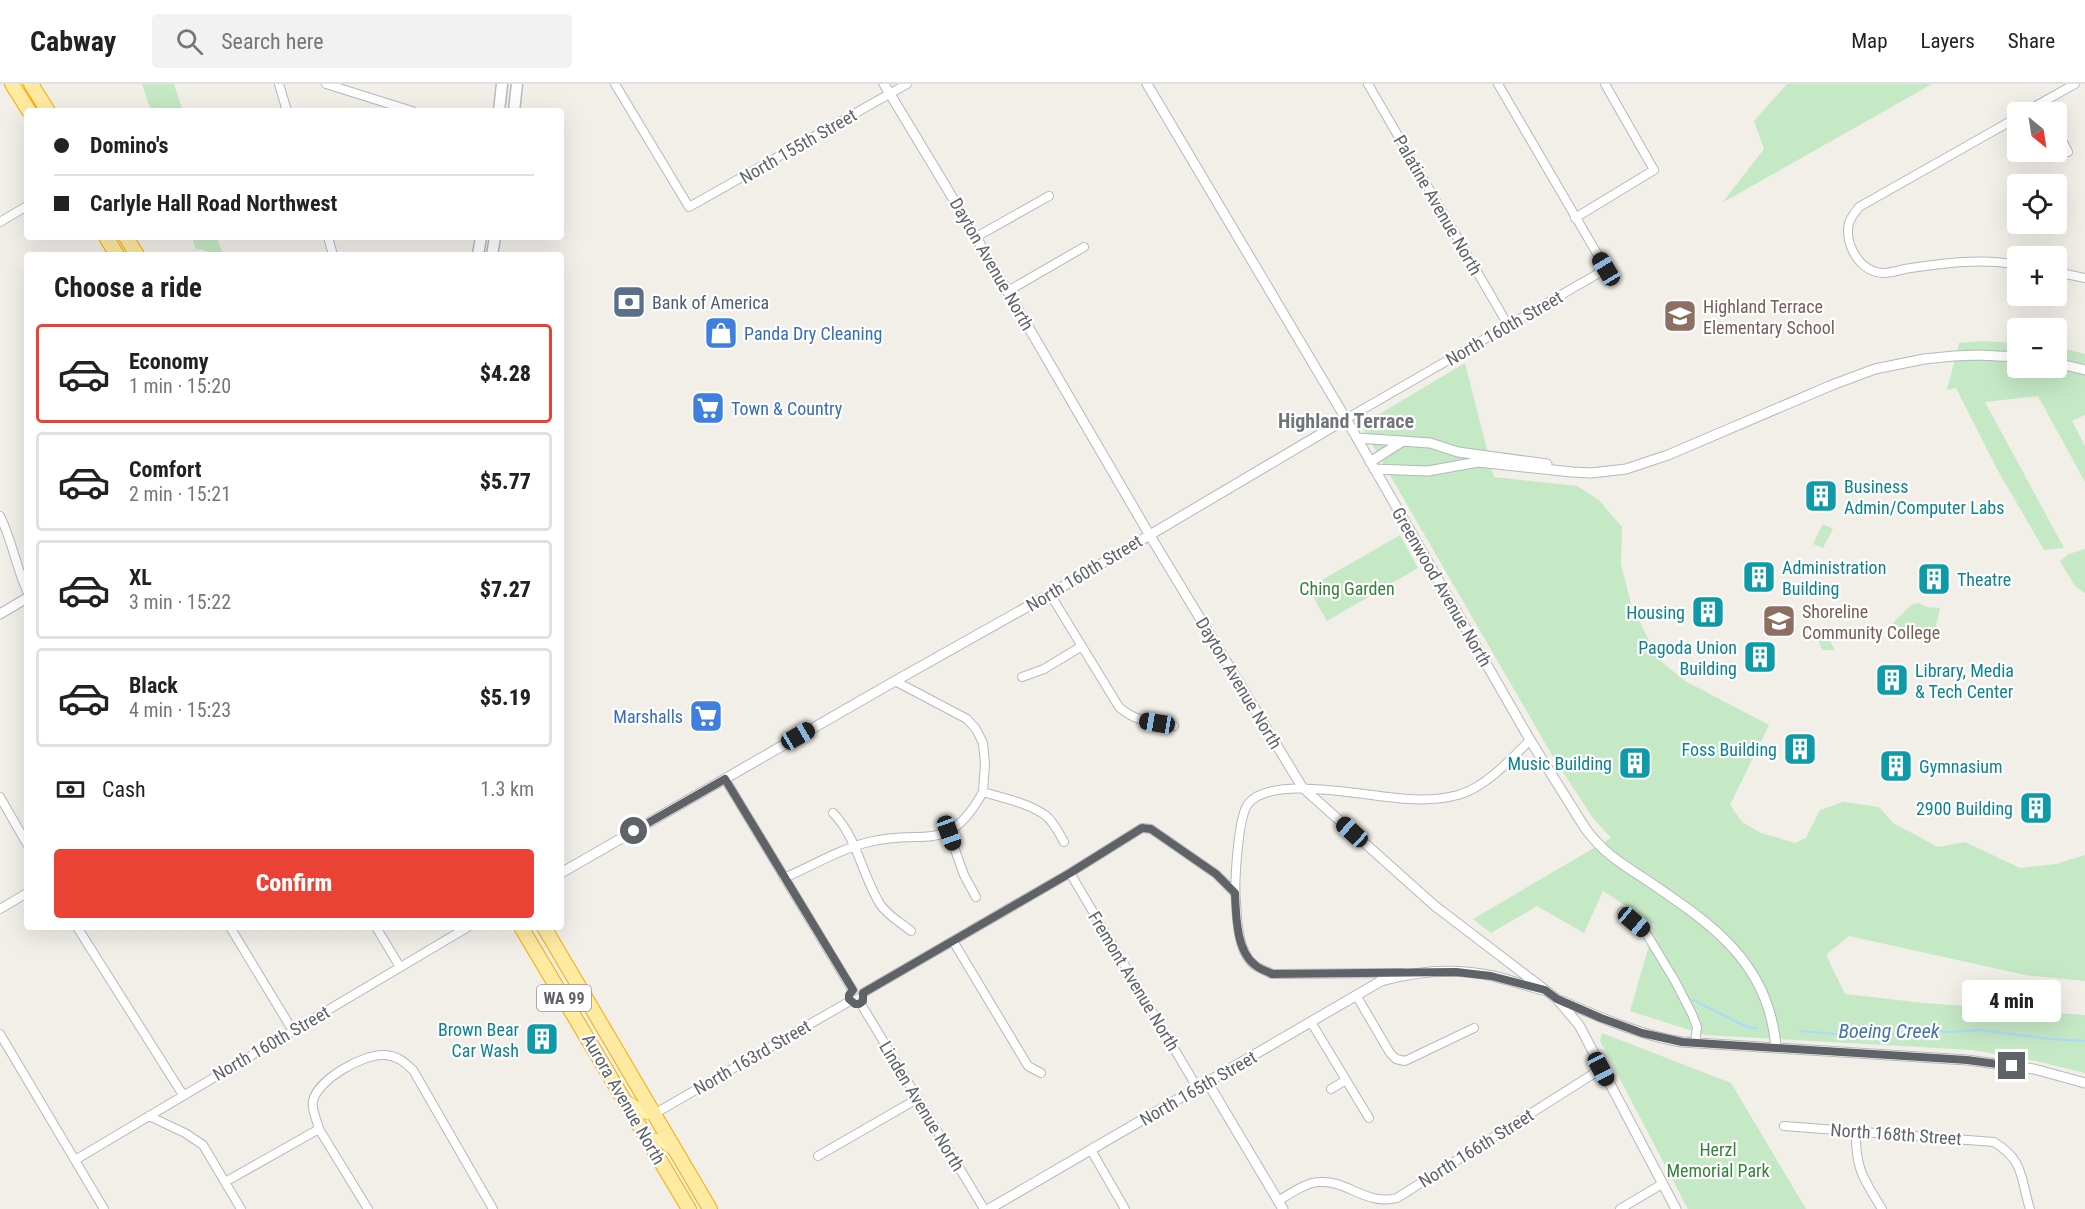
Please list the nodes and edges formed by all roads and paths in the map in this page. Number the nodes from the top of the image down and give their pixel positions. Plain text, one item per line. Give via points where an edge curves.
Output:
1 (12, 84) edge
2 (31, 84) edge
3 (279, 84) edge
4 (326, 84) edge
5 (502, 84) edge
6 (517, 84) edge
7 (615, 84) edge
8 (884, 84) edge
9 (907, 84) edge
10 (1148, 84) edge
11 (1368, 84) edge
12 (1498, 84) edge
13 (1605, 84) edge
14 (2075, 84) edge
15 (890, 93) junction
16 (2043, 102) edge
17 (26, 108) edge
18 (46, 108) edge
19 (286, 108) edge
20 (402, 108) edge
21 (499, 108) edge
22 (514, 108) edge
23 (2007, 123) edge
24 (1048, 196) dead end
25 (24, 208) edge
26 (1575, 218) junction
27 (0, 222) edge
28 (976, 237) junction
29 (1084, 247) dead end
30 (2007, 264) edge
31 (2067, 274) edge
32 (2085, 278) edge
33 (1008, 291) junction
34 (1508, 325) junction
35 (2007, 356) edge
36 (2067, 366) edge
37 (2085, 370) edge
38 (1346, 419) junction
39 (1357, 438) junction
40 (1403, 441) junction
41 (1372, 466) junction
42 (1572, 472) junction
43 (0, 516) edge
44 (1149, 534) junction
45 (24, 584) edge
46 (1050, 594) junction
47 (24, 600) edge
48 (0, 614) edge
49 (1082, 646) junction
50 (1022, 677) dead end
51 (895, 681) junction
52 (1174, 726) dead end
53 (1530, 740) junction
54 (725, 779) junction
55 (1302, 787) junction
56 (983, 792) junction
57 (0, 797) edge
58 (833, 813) dead end
59 (949, 833) junction
60 (24, 839) edge
61 (1064, 842) dead end
62 (853, 847) junction
63 (564, 871) edge
64 (1070, 873) junction
65 (784, 878) junction
66 (1235, 893) junction
67 (24, 895) edge
68 (976, 897) dead end
69 (0, 909) edge
70 (1622, 912) dead end
71 (79, 930) edge
72 (232, 930) edge
73 (378, 930) edge
74 (463, 930) edge
75 (523, 930) edge
76 (546, 930) edge
77 (911, 931) dead end
78 (953, 941) junction
79 (1506, 960) junction
80 (400, 967) junction
81 (1410, 973) junction
82 (1501, 979) junction
83 (853, 990) junction
84 (1545, 990) junction
85 (863, 993) junction
86 (1356, 995) junction
87 (1557, 999) junction
88 (850, 1001) junction
89 (861, 1004) junction
90 (1595, 1016) junction
91 (1311, 1022) junction
92 (1474, 1028) dead end
93 (1581, 1029) junction
94 (293, 1031) junction
95 (0, 1034) edge
96 (1695, 1043) junction
97 (1776, 1047) junction
98 (1601, 1069) junction
99 (1041, 1073) dead end
100 (1346, 1080) junction
101 (1208, 1083) junction
102 (2085, 1083) edge
103 (1197, 1089) junction
104 (1330, 1089) dead end
105 (183, 1095) junction
106 (917, 1099) junction
107 (626, 1101) junction
108 (654, 1114) junction
109 (149, 1116) junction
110 (1368, 1118) dead end
111 (1784, 1126) dead end
112 (319, 1128) junction
113 (1856, 1131) junction
114 (648, 1140) junction
115 (674, 1149) junction
116 (1090, 1150) junction
117 (818, 1156) dead end
118 (75, 1160) junction
119 (225, 1182) junction
120 (1662, 1184) junction
121 (1280, 1205) edge
122 (104, 1209) edge
123 (241, 1209) edge
124 (368, 1209) edge
125 (493, 1209) edge
126 (689, 1209) edge
127 (710, 1209) edge
128 (986, 1209) edge
129 (1125, 1209) edge
130 (1620, 1209) edge
131 (1676, 1209) edge
132 (1882, 1209) edge
133 (2030, 1209) edge

1 - 17 highway
2 - 18 highway
3 - 19 street
4 - 20 street
5 - 21 main road
6 - 22 main road
7 - 15 street, North 155th Street via 689,207
8 - 15 street, Dayton Avenue North
9 - 15 street, North 155th Street
10 - 38 street, Greenwood Avenue North
11 - 34 street, Palatine Avenue North
12 - 26 street
13 - 26 street via 1654,170
14 - 16 street
15 - 28 street, Dayton Avenue North
23 - 30 street via 1859,207 1849,220 1848,233 1860,262 1871,271 1884,273 1961,262
24 - 28 street
25 - 27 street
26 - 34 street, North 160th Street via 1606,269
28 - 33 street, Dayton Avenue North
29 - 33 street
31 - 32 street
33 - 44 street, Dayton Avenue North
34 - 38 street, North 160th Street
35 - 42 street via 1954,356 1881,368 1668,455 1626,469
36 - 37 street
38 - 39 street, Greenwood Avenue North
38 - 44 street, North 160th Street
39 - 40 street
39 - 41 street, Greenwood Avenue North
40 - 41 street
40 - 42 street via 1541,463
41 - 42 street via 1428,471 1478,462
41 - 53 street, Greenwood Avenue North
43 - 45 street
44 - 46 street, North 160th Street
44 - 55 street, Dayton Avenue North
46 - 49 street
46 - 51 street, North 160th Street
47 - 48 street
49 - 50 street
49 - 52 street via 1119,707 1129,716
51 - 54 street, North 160th Street
51 - 56 street via 967,719 976,729 983,743
53 - 55 street via 1500,769 1460,795 1409,800
53 - 97 street, Greenwood Avenue North via 1595,842 1616,861 1696,914 1741,956 1767,1001
54 - 63 street, North 160th Street
54 - 65 street
55 - 66 street via 1260,795 1243,813
55 - 79 street, Dayton Avenue North via 1435,906
56 - 59 street via 972,812
56 - 61 street via 1041,813
57 - 60 street
58 - 62 street
59 - 62 street via 888,838
59 - 68 street
62 - 65 street
62 - 77 street via 879,903
64 - 66 street via 1142,828 1151,829 1216,874
64 - 78 street
64 - 103 street, Fremont Avenue North
65 - 83 street
66 - 81 street via 1238,933 1245,950 1254,965 1272,974
67 - 69 street
70 - 96 street via 1646,933 1675,981 1697,1027
71 - 105 street
72 - 94 street
73 - 80 street
74 - 80 street, North 160th Street
75 - 107 highway, Aurora Avenue North / WA 99
76 - 108 highway, Aurora Avenue North / WA 99
78 - 85 street
78 - 99 street via 1028,1066
79 - 82 street via 1508,972
79 - 84 street, Dayton Avenue North
80 - 94 street, North 160th Street
81 - 82 street, North 165th Street via 1456,972
81 - 86 street, North 165th Street via 1381,981
82 - 84 street, North 165th Street
83 - 85 street
83 - 88 street
84 - 87 street, Dayton Avenue North
85 - 89 street
86 - 91 street, North 165th Street
86 - 92 street via 1396,1059 1405,1061
87 - 90 street
87 - 93 street, Dayton Avenue North
88 - 89 street
88 - 108 street, North 163rd Street
89 - 106 street, Linden Avenue North
90 - 93 street via 1586,1020
90 - 96 street via 1662,1039
91 - 100 street
91 - 101 street, North 165th Street
93 - 98 street, Dayton Avenue North
94 - 105 street, North 160th Street
95 - 118 street
96 - 97 street
97 - 102 street via 1967,1060 2034,1069
98 - 120 street, Dayton Avenue North
98 - 121 street, North 166th Street via 1397,1198 1373,1199 1318,1181 1306,1185
100 - 104 street
100 - 110 street
101 - 103 street, North 165th Street
101 - 121 street
103 - 116 street, North 165th Street
105 - 109 street, North 160th Street
106 - 117 street
106 - 128 street, Linden Avenue North
107 - 108 main road
107 - 114 highway, Aurora Avenue North / WA 99
108 - 115 highway, Aurora Avenue North / WA 99
109 - 118 street, North 160th Street
109 - 119 street via 202,1145
111 - 113 street, North 168th Street
112 - 119 street
112 - 124 street
112 - 125 street via 312,1104 316,1091 344,1069 376,1055 401,1059 413,1070
113 - 132 street via 1860,1173
113 - 133 street, North 168th Street via 1994,1142 2016,1159
114 - 115 main road via 661,1140
114 - 126 highway, Aurora Avenue North / WA 99
115 - 127 highway, Aurora Avenue North / WA 99
116 - 128 street, North 165th Street
116 - 129 street
118 - 122 street
119 - 123 street
120 - 130 street
120 - 131 street, Dayton Avenue North

